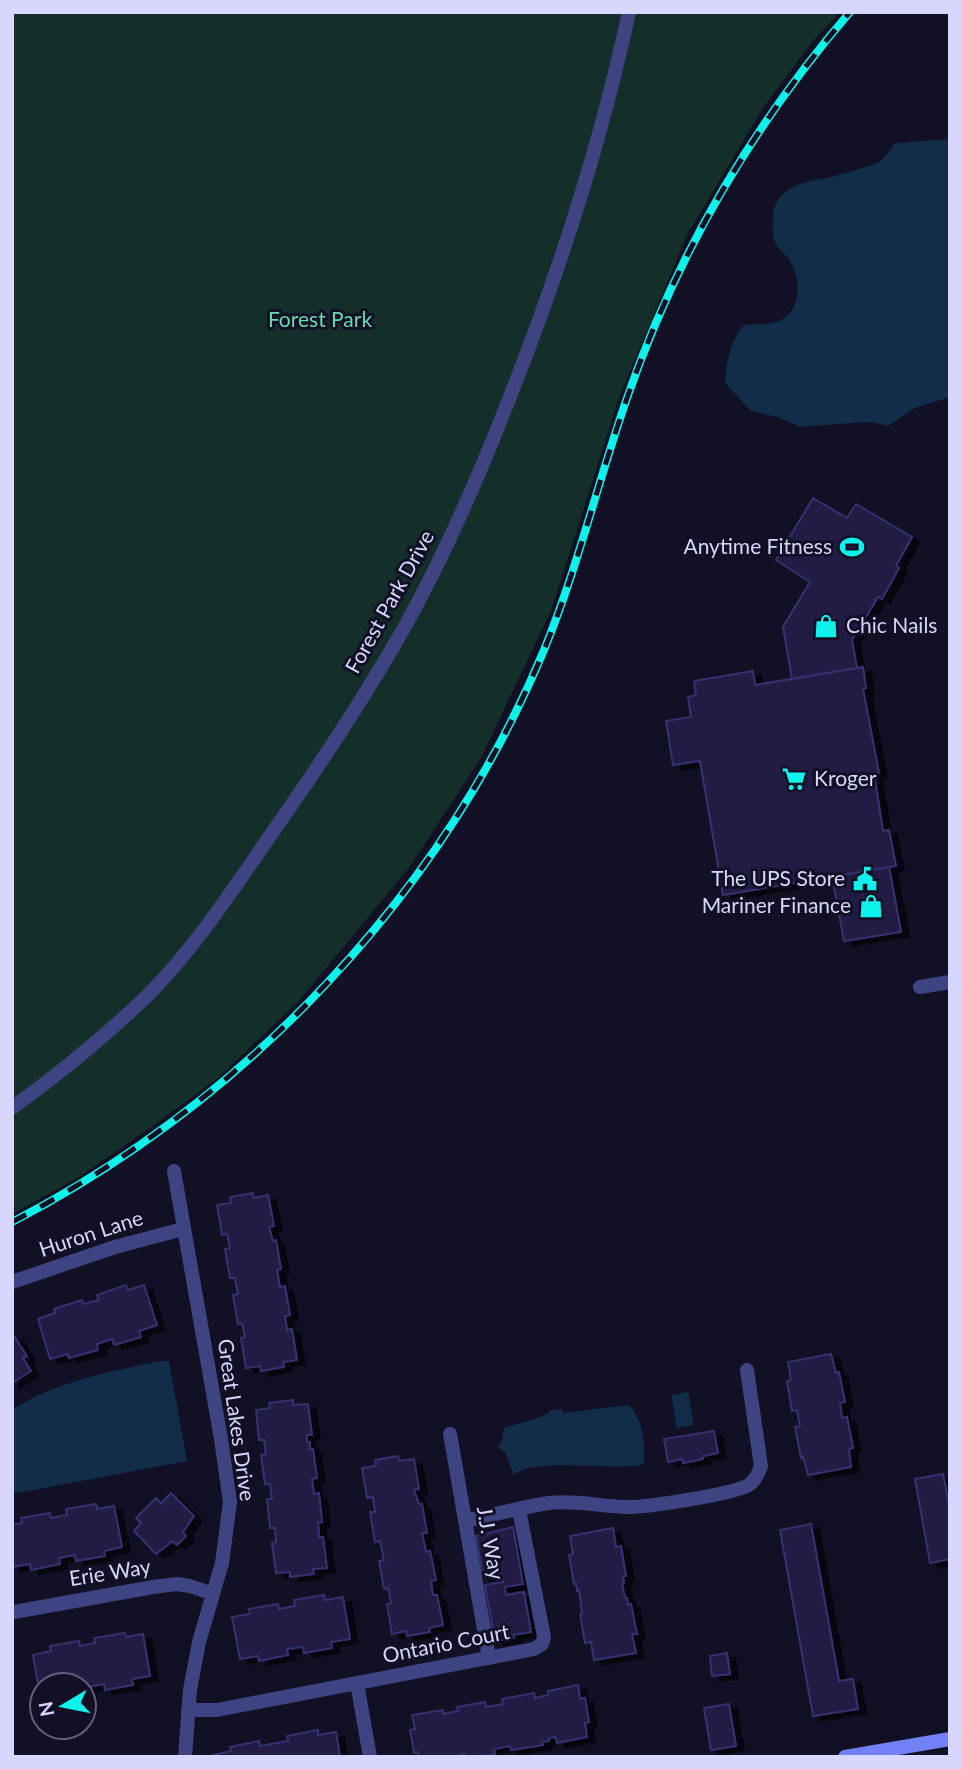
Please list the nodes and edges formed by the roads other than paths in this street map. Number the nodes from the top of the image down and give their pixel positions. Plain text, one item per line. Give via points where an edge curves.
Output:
1 (629, 12) edge
2 (950, 982) edge
3 (920, 987) dead end
4 (12, 1108) edge
5 (174, 1171) dead end
6 (184, 1229) junction
7 (12, 1282) edge
8 (747, 1370) dead end
9 (450, 1434) dead end
10 (519, 1510) junction
11 (465, 1521) junction
12 (213, 1594) junction
13 (14, 1612) dead end
14 (542, 1644) joint
15 (489, 1658) junction
16 (357, 1683) junction
17 (188, 1710) junction
18 (950, 1738) edge
19 (184, 1757) edge
20 (370, 1757) edge
21 (845, 1757) edge

1 - 4 street, Forest Park Drive via 600,131 523,364 458,522 404,628 329,751 187,952 116,1023
2 - 3 street
5 - 6 street, Great Lakes Drive
6 - 7 street, Huron Lane
6 - 12 street, Great Lakes Drive via 230,1502
8 - 10 street via 761,1466 750,1484 644,1506 571,1502
9 - 11 street, J.J. Way
10 - 11 street
10 - 14 street, J.J. Way
11 - 15 street, J.J. Way
12 - 13 street, Erie Way via 190,1586 153,1587
12 - 17 street, Great Lakes Drive via 199,1642
14 - 15 street, Ontario Court
15 - 16 street, Ontario Court
16 - 17 street, Ontario Court via 217,1710
16 - 20 street
17 - 19 street, Great Lakes Drive
18 - 21 street

